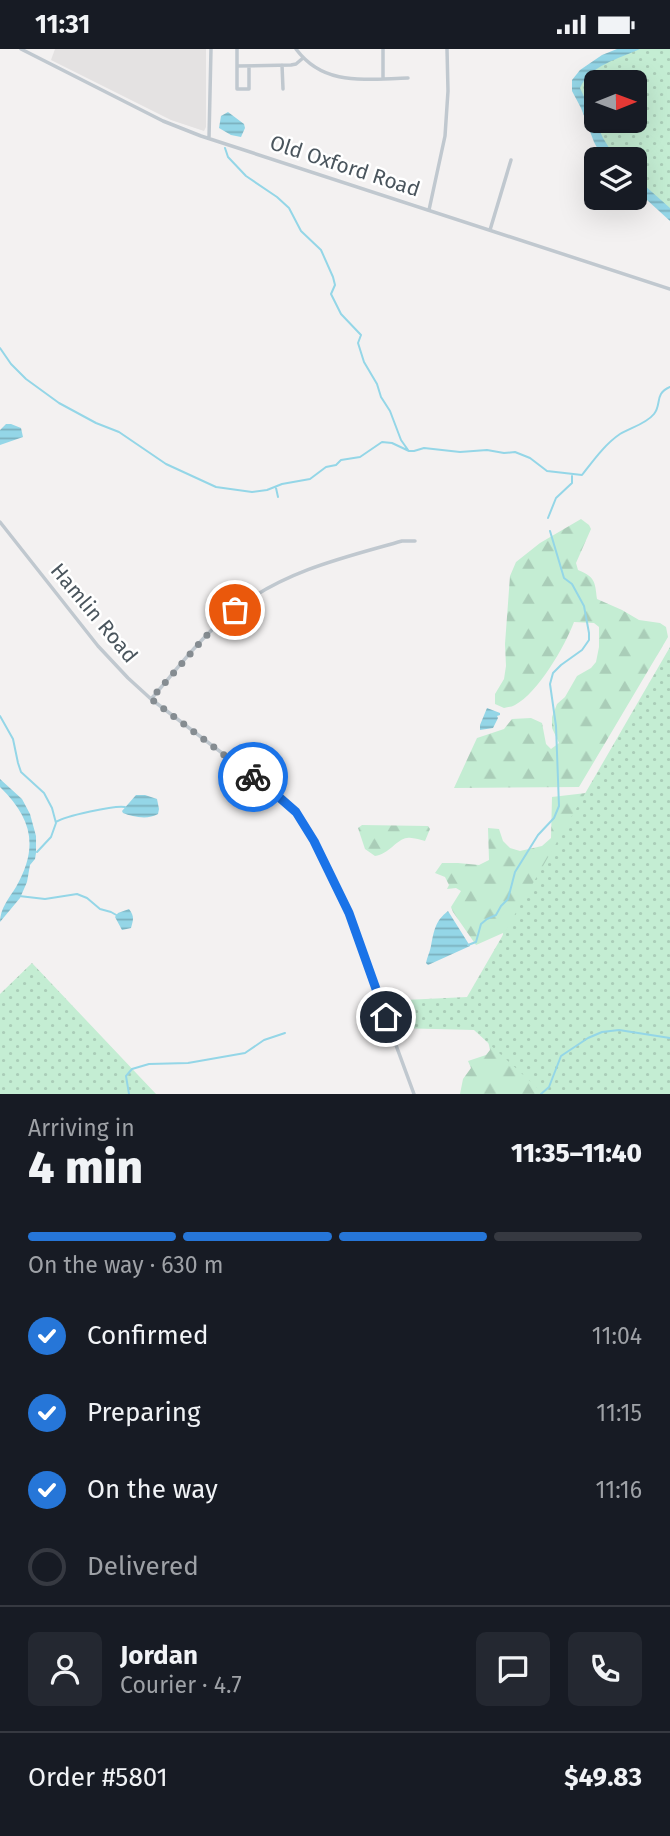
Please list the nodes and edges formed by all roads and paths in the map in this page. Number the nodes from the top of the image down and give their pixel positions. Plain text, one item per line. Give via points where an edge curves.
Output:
1 (21, 49) edge
2 (211, 49) edge
3 (237, 49) edge
4 (296, 49) edge
5 (383, 49) edge
6 (447, 49) edge
7 (303, 58) junction
8 (282, 65) junction
9 (237, 66) junction
10 (249, 66) junction
11 (408, 78) dead end
12 (383, 79) junction
13 (283, 89) dead end
14 (209, 138) junction
15 (511, 160) dead end
16 (429, 210) junction
17 (490, 230) junction
18 (670, 289) edge
19 (0, 522) edge
20 (415, 541) dead end
21 (151, 699) junction
22 (414, 1094) edge

1 - 14 street, Old Oxford Road via 163,121
2 - 14 street
3 - 9 street
4 - 7 street
5 - 12 street
6 - 16 street via 446,127
7 - 8 street
7 - 12 street via 337,77
8 - 10 street
8 - 13 street
9 - 10 street
9 - 10 street via 237,89 249,89
11 - 12 street
14 - 16 street, Old Oxford Road
15 - 17 street
16 - 17 street, Old Oxford Road
17 - 18 street, Old Oxford Road
19 - 21 street, Hamlin Road via 104,654
20 - 21 street via 305,570 248,600 205,637
21 - 22 street, Hamlin Road via 272,791 301,819 349,913

